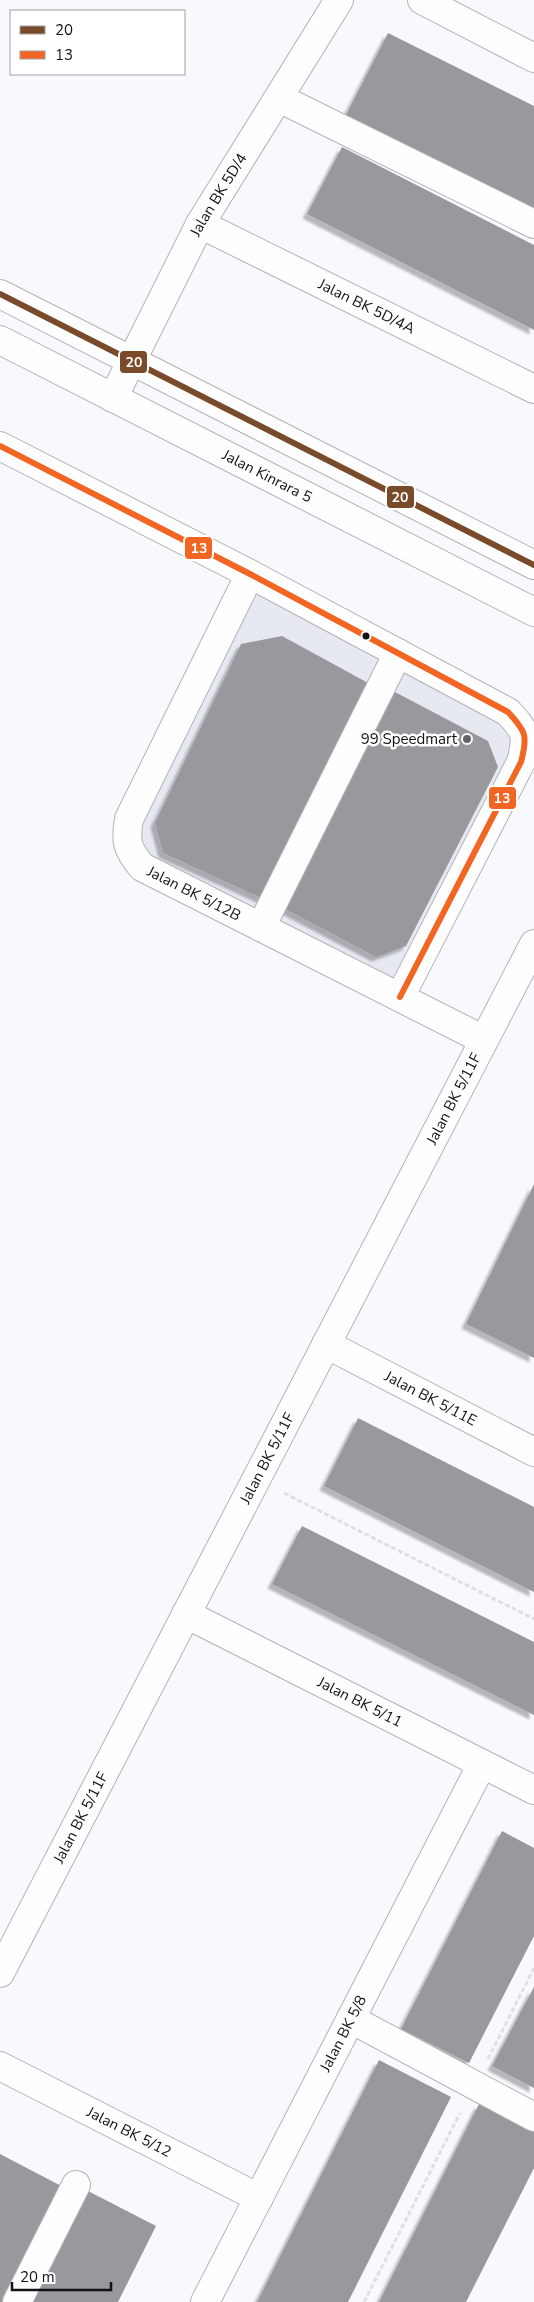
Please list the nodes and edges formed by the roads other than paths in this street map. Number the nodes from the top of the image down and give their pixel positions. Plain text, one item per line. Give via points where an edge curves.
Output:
1 (339, 0) edge
2 (422, 0) edge
3 (534, 58) edge
4 (279, 98) junction
5 (200, 224) junction
6 (534, 224) edge
7 (0, 294) edge
8 (0, 340) edge
9 (130, 361) junction
10 (534, 389) edge
11 (113, 398) junction
12 (0, 446) edge
13 (534, 565) edge
14 (250, 574) junction
15 (534, 612) edge
16 (398, 653) junction
17 (261, 927) junction
18 (534, 944) edge
19 (400, 997) junction
20 (484, 1040) junction
21 (326, 1344) junction
22 (534, 1452) edge
23 (186, 1614) junction
24 (482, 1764) junction
25 (534, 1790) edge
26 (0, 1974) edge
27 (351, 2019) junction
28 (0, 2066) edge
29 (534, 2117) edge
30 (76, 2185) dead end
31 (259, 2198) junction
32 (17, 2302) edge
33 (205, 2302) edge

1 - 4 street, Jalan BK 5D/4
2 - 3 street
4 - 5 street, Jalan BK 5D/4
4 - 6 street
5 - 9 street, Jalan BK 5D/4
5 - 10 street, Jalan BK 5D/4A
7 - 9 street
8 - 11 street, Jalan Kinrara 5
9 - 11 street, Jalan BK 5D/4
9 - 13 street
11 - 15 street, Jalan Kinrara 5
12 - 14 street
14 - 16 street
14 - 17 street, Jalan BK 5/12B via 129,819 126,836 130,852 142,867
16 - 17 street
16 - 19 street via 508,712 523,727 526,745 521,762
17 - 19 street, Jalan BK 5/12B
18 - 20 street, Jalan BK 5/11F
19 - 20 street, Jalan BK 5/12B
20 - 21 street, Jalan BK 5/11F
21 - 22 street, Jalan BK 5/11E
21 - 23 street, Jalan BK 5/11F
23 - 24 street, Jalan BK 5/11
23 - 26 street, Jalan BK 5/11F
24 - 25 street, Jalan BK 5/11
24 - 27 street, Jalan BK 5/8
27 - 29 street
27 - 31 street, Jalan BK 5/8
28 - 31 street, Jalan BK 5/12
30 - 32 street
31 - 33 street, Jalan BK 5/8

